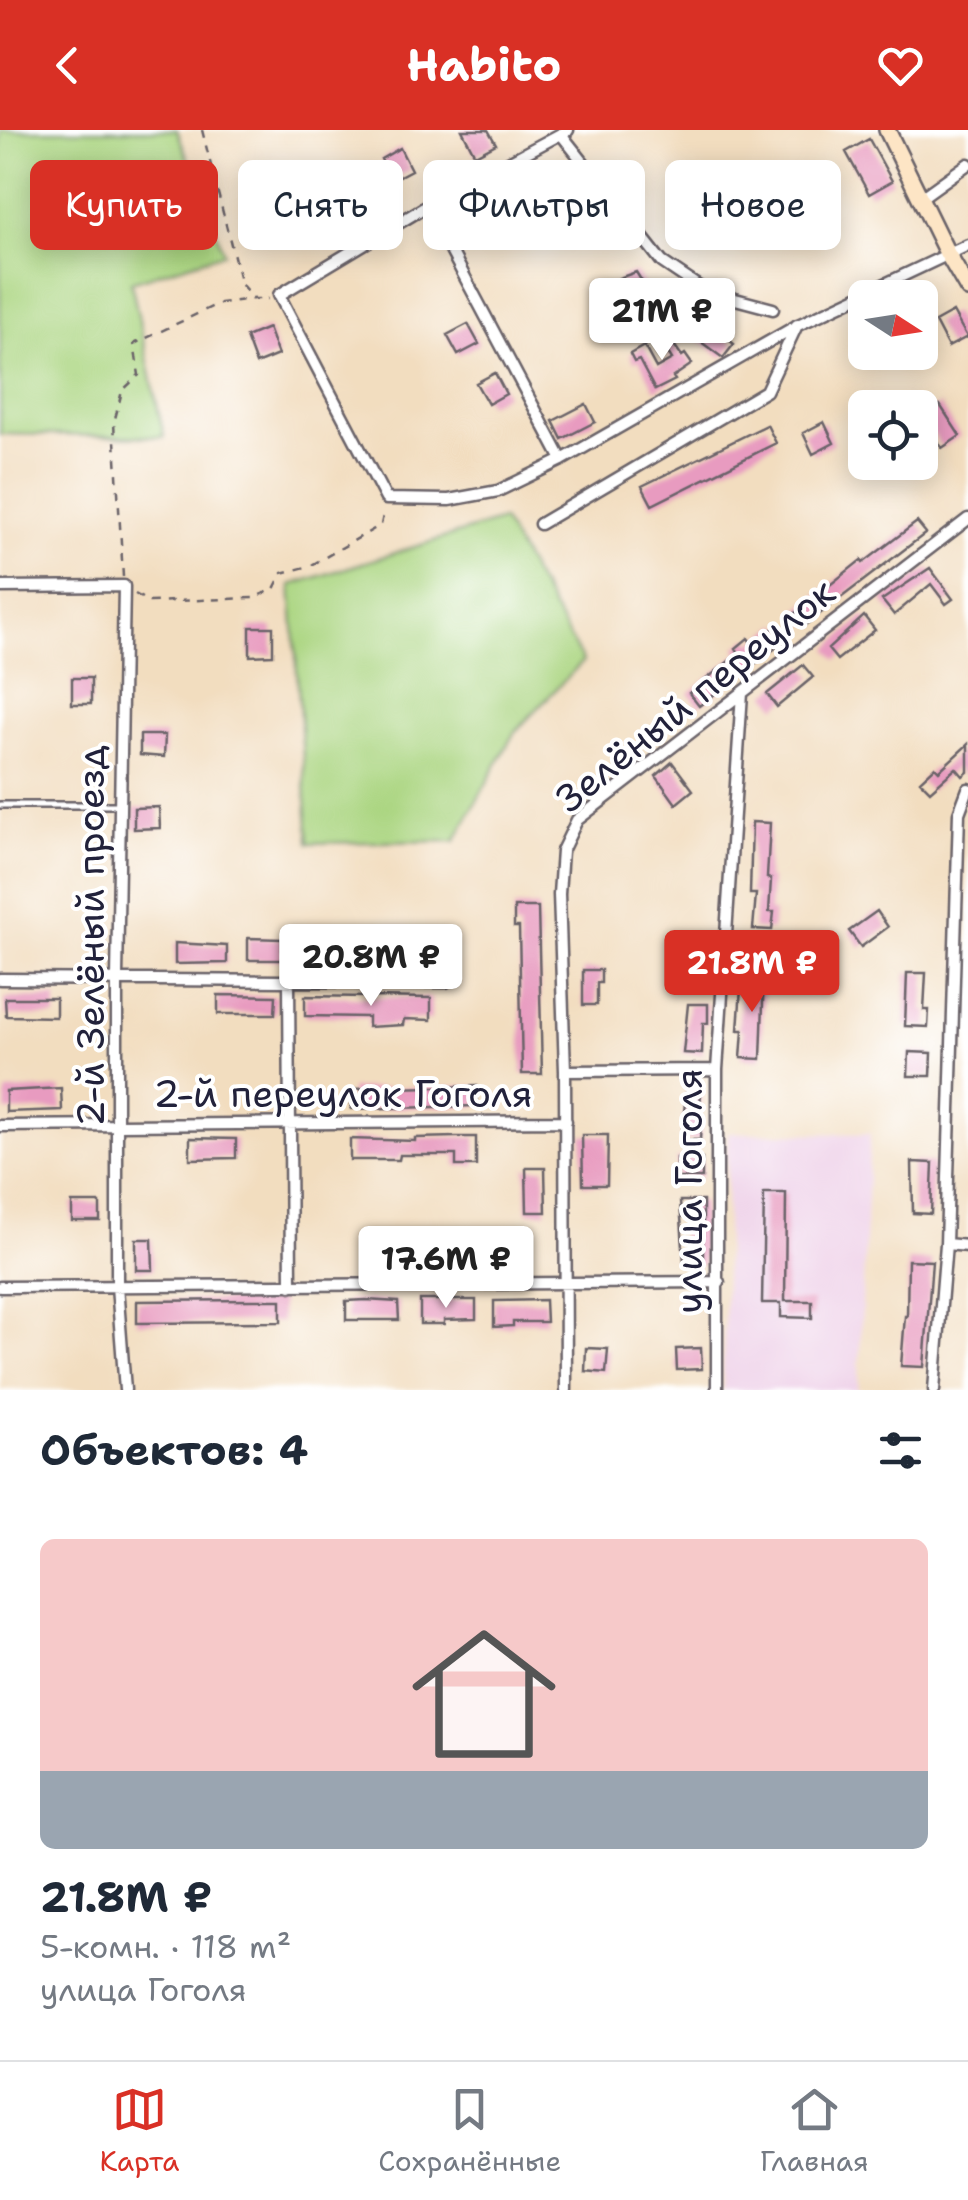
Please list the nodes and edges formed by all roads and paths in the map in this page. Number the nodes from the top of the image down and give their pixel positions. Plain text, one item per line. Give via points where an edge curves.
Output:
1 (202, 130) edge
2 (887, 130) edge
3 (564, 132) edge
4 (512, 160) edge
5 (968, 164) edge
6 (922, 197) junction
7 (423, 208) edge
8 (968, 245) edge
9 (450, 250) edge
10 (947, 253) junction
11 (968, 288) edge
12 (278, 296) junction
13 (254, 299) junction
14 (773, 309) dead end
15 (798, 324) junction
16 (562, 460) junction
17 (386, 498) junction
18 (968, 519) edge
19 (540, 524) dead end
20 (124, 586) junction
21 (0, 587) edge
22 (742, 693) junction
23 (968, 790) edge
24 (0, 805) edge
25 (120, 805) junction
26 (117, 978) junction
27 (0, 979) edge
28 (289, 979) junction
29 (446, 982) dead end
30 (718, 1070) junction
31 (565, 1071) junction
32 (566, 1121) junction
33 (118, 1124) junction
34 (290, 1125) junction
35 (0, 1126) edge
36 (946, 1244) junction
37 (968, 1246) edge
38 (719, 1282) junction
39 (564, 1284) junction
40 (118, 1286) junction
41 (292, 1286) junction
42 (0, 1288) edge
43 (125, 1390) edge
44 (566, 1390) edge
45 (716, 1390) edge
46 (934, 1390) edge

1 - 13 path via 241,284
2 - 6 main road
3 - 4 street
3 - 14 street via 662,262 704,291
5 - 6 street
6 - 10 main road
7 - 12 street
8 - 10 street
9 - 16 street
10 - 11 main road
10 - 15 street
12 - 13 path
12 - 17 street
13 - 20 path via 220,303 134,344 138,375 122,391 114,423
15 - 16 street
15 - 19 street via 766,391
16 - 17 street via 498,491 449,500
17 - 20 path via 381,524 310,566 282,574 274,589 254,598 148,602
18 - 22 street, Зелёный переулок
20 - 21 street
20 - 25 street, 2-й Зелёный проезд
22 - 30 street, улица Гоголя
22 - 31 street, Зелёный переулок via 577,820 565,840 559,894
23 - 36 street via 959,813
24 - 25 lane
25 - 26 street, 2-й Зелёный проезд
26 - 27 street
26 - 28 street
26 - 33 street, 2-й Зелёный проезд
28 - 29 street
28 - 34 street
30 - 31 street, 2-й переулок Гоголя
30 - 38 street, улица Гоголя
31 - 32 street, Зелёный переулок
32 - 34 street, 2-й переулок Гоголя
32 - 39 street, Зелёный переулок
33 - 34 street, 2-й переулок Гоголя
33 - 35 street, 2-й переулок Гоголя
33 - 40 street, 2-й Зелёный проезд
34 - 41 street
36 - 37 street
36 - 46 street
38 - 39 street
38 - 45 street, улица Гоголя
39 - 41 street
39 - 44 street, Зелёный переулок
40 - 41 street
40 - 42 street
40 - 43 street, 2-й Зелёный проезд

